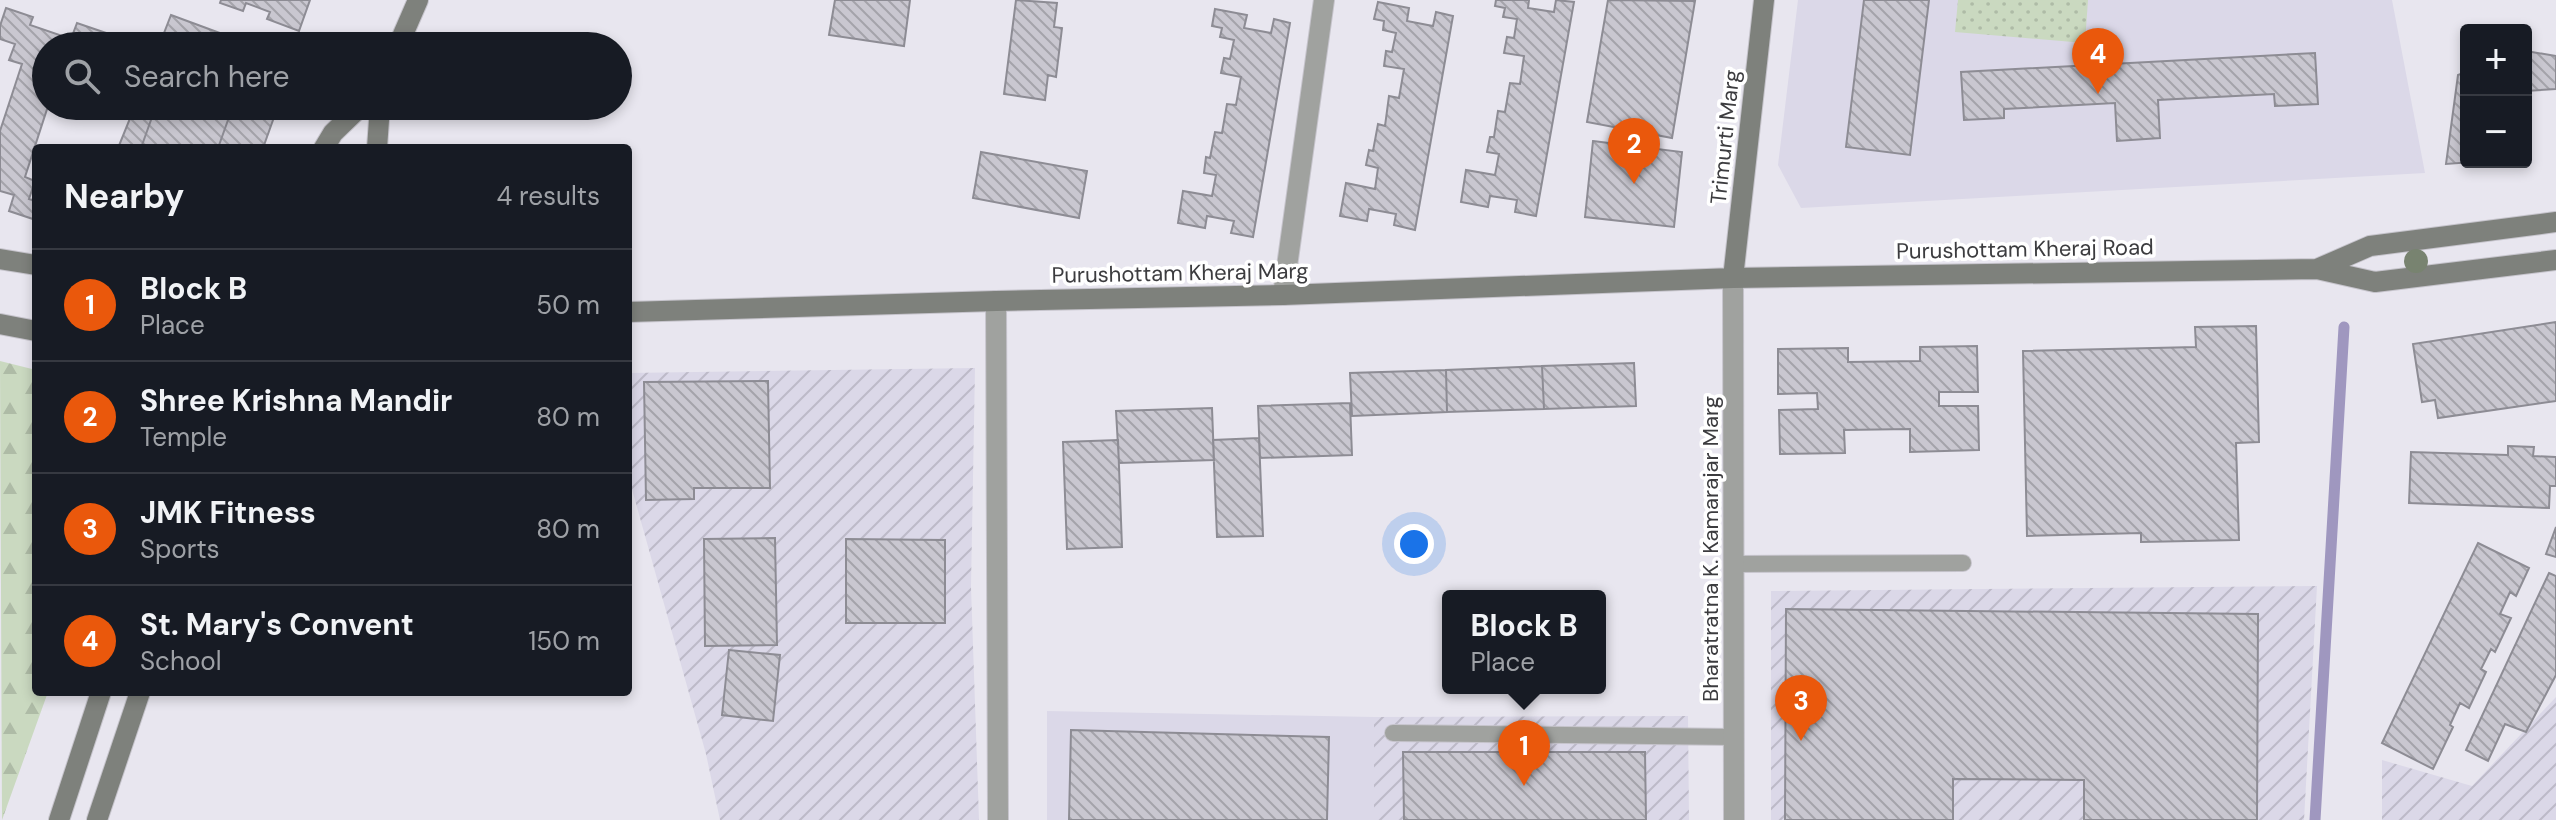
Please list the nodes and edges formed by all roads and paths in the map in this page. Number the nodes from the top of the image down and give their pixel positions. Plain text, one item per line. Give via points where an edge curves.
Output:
1 (418, 0) edge
2 (1324, 0) edge
3 (1764, 0) edge
4 (404, 32) edge
5 (346, 120) edge
6 (379, 120) edge
7 (326, 144) edge
8 (377, 144) edge
9 (2556, 222) edge
10 (2492, 230) junction
11 (0, 259) edge
12 (2556, 260) edge
13 (32, 264) edge
14 (2497, 267) junction
15 (2317, 269) junction
16 (1733, 278) junction
17 (1283, 295) junction
18 (996, 301) junction
19 (632, 312) edge
20 (0, 324) edge
21 (32, 330) edge
22 (1963, 563) dead end
23 (1734, 564) junction
24 (100, 696) edge
25 (139, 696) edge
26 (1393, 733) dead end
27 (1734, 737) junction
28 (59, 820) edge
29 (97, 820) edge
30 (998, 820) edge
31 (1734, 820) edge

1 - 4 street
2 - 17 street
3 - 16 street, Trimurti Marg
5 - 7 street
6 - 8 street
9 - 10 street, Purushottam Kheraj Road
10 - 14 street
10 - 15 street, Purushottam Kheraj Road via 2370,246
11 - 13 street
12 - 14 street, Purushottam Kheraj Road
14 - 15 street, Purushottam Kheraj Road via 2375,282
15 - 16 street, Purushottam Kheraj Road
16 - 17 street, Purushottam Kheraj Marg
16 - 23 street, Bharatratna K. Kamarajar Marg
17 - 18 street, Purushottam Kheraj Marg
18 - 19 street, Purushottam Kheraj Marg
18 - 30 street
20 - 21 street
22 - 23 lane
23 - 27 street, Bharatratna K. Kamarajar Marg
24 - 28 street
25 - 29 street
26 - 27 lane
27 - 31 street, Bharatratna K. Kamarajar Marg

